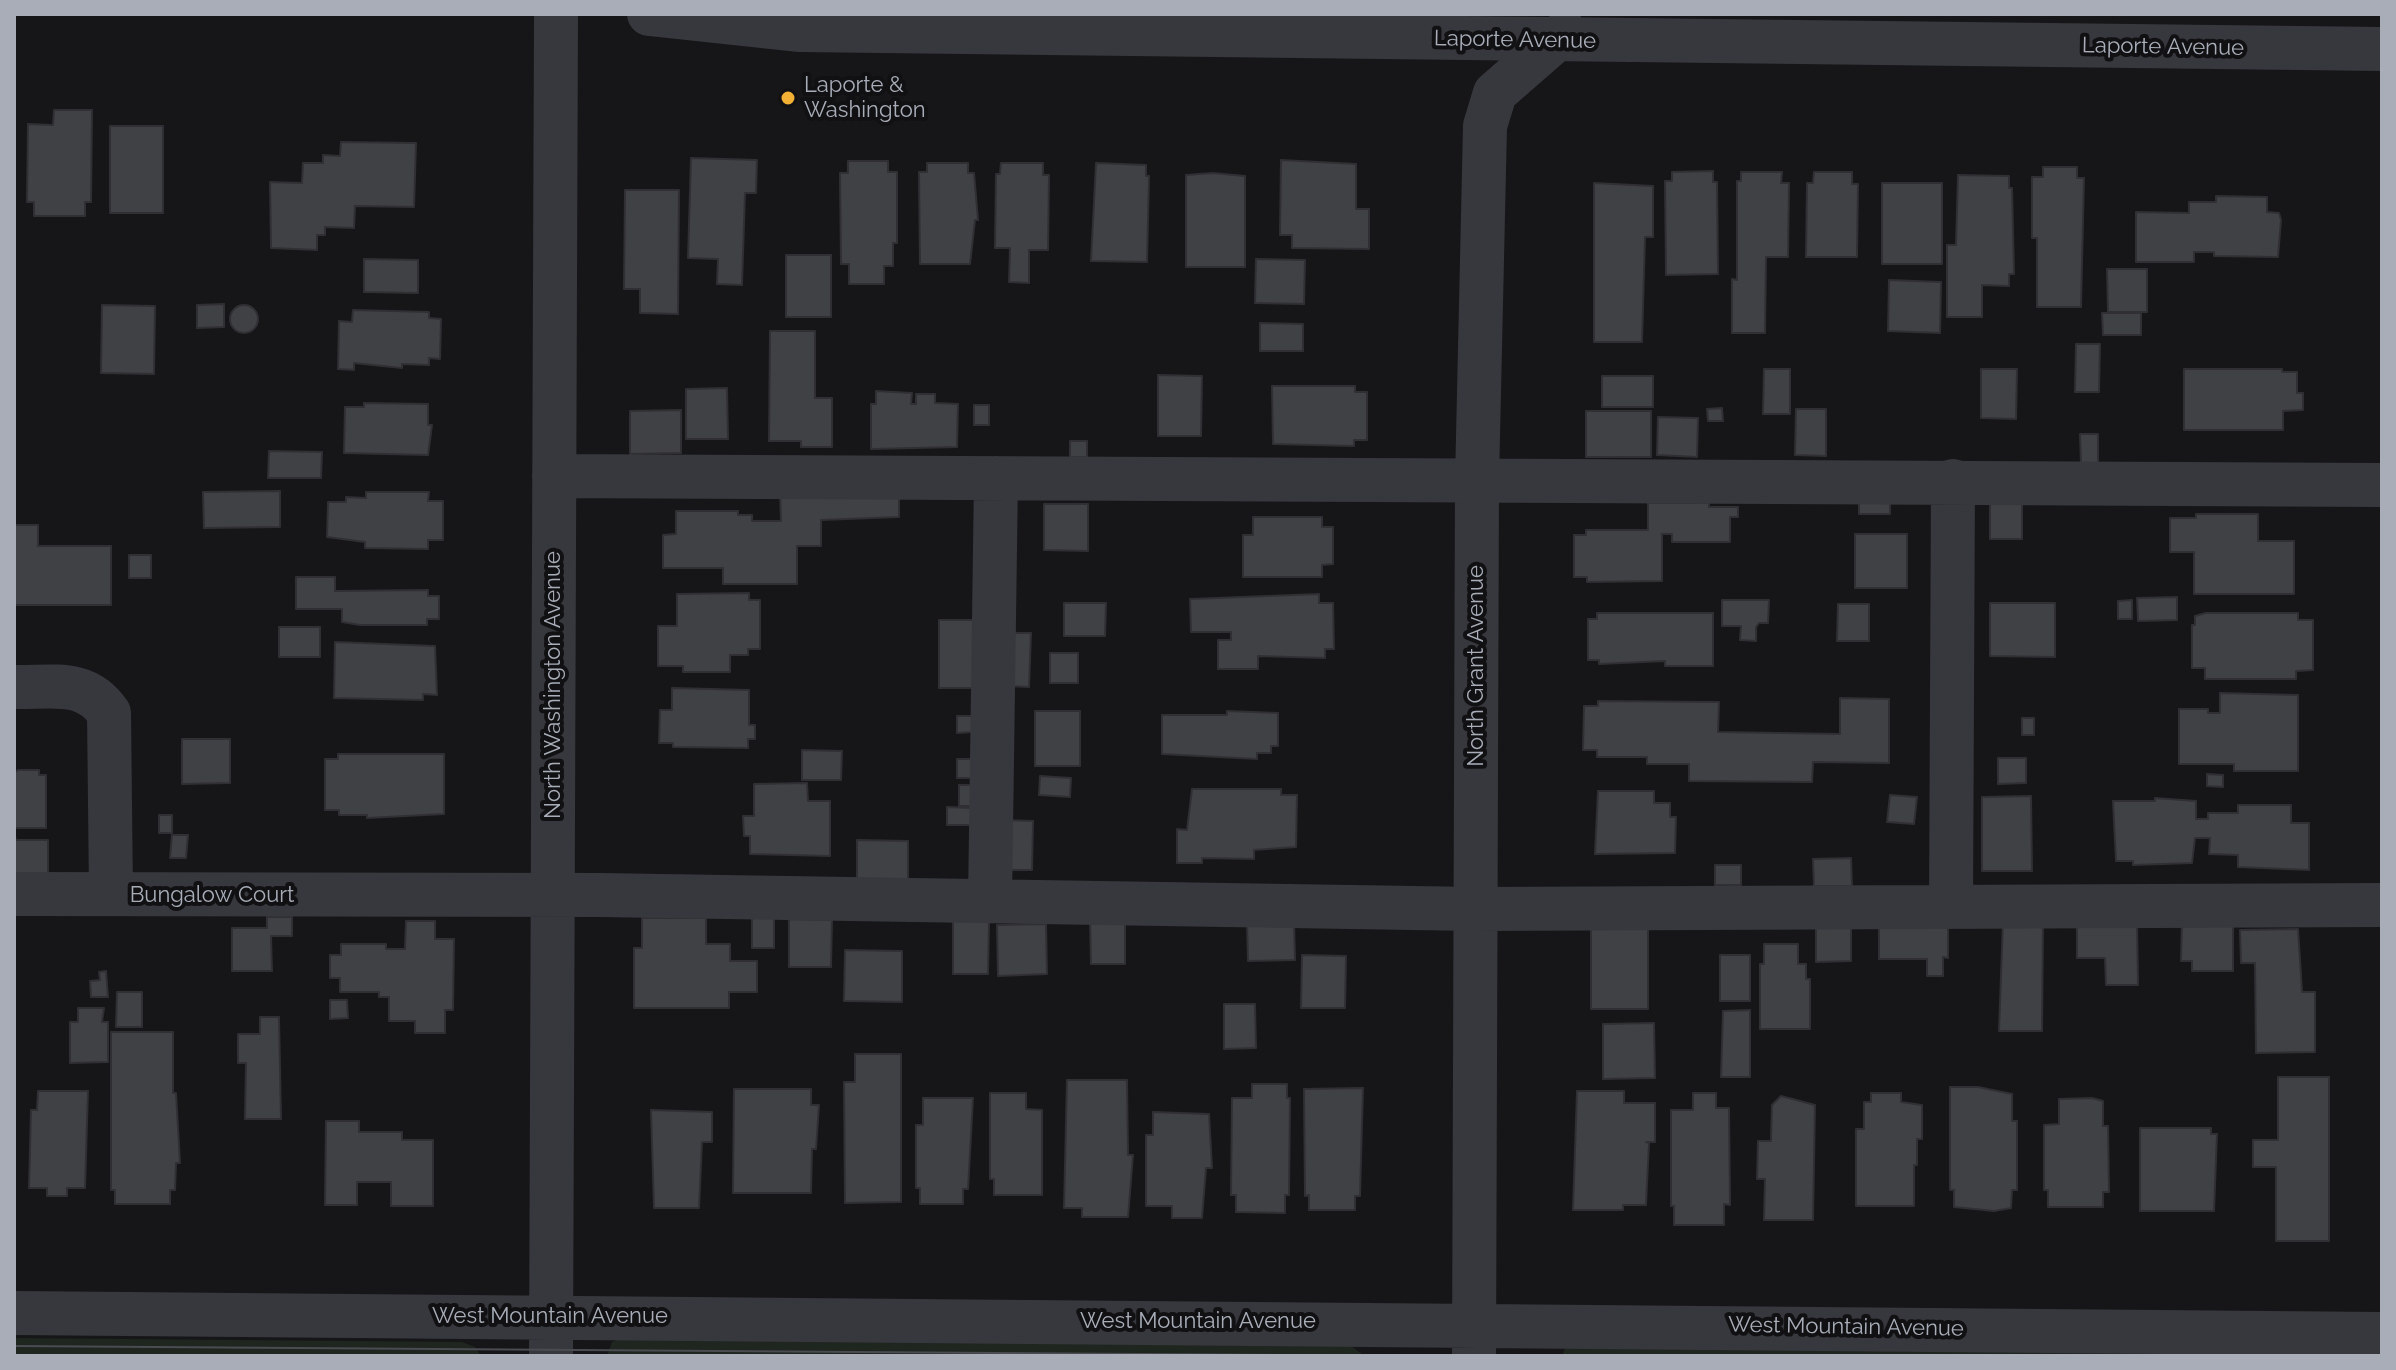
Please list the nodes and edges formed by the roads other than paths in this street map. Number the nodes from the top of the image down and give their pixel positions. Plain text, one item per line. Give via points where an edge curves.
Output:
1 (556, 14) edge
2 (649, 14) edge
3 (721, 18) edge
4 (1568, 28) edge
5 (2382, 49) edge
6 (554, 476) junction
7 (996, 478) junction
8 (1477, 481) junction
9 (1953, 481) junction
10 (2382, 485) edge
11 (14, 687) edge
12 (14, 894) edge
13 (111, 894) junction
14 (553, 896) junction
15 (990, 900) junction
16 (2382, 905) edge
17 (1951, 907) junction
18 (1476, 909) junction
19 (14, 1313) edge
20 (2382, 1334) edge
21 (552, 1336) edge
22 (1474, 1340) edge

1 - 6 street, North Washington Avenue
2 - 3 street, Laporte Avenue
3 - 4 street, Laporte Avenue via 798,30
4 - 5 street, Laporte Avenue
4 - 8 street, North Grant Avenue via 1495,93 1485,126
6 - 7 street
6 - 14 street, North Washington Avenue
7 - 8 street
7 - 15 street
8 - 9 street
8 - 18 street, North Grant Avenue
9 - 10 street
9 - 17 street
11 - 13 street, Bungalow Court via 72,688 97,695 109,713
12 - 13 street
13 - 14 street, Bungalow Court
14 - 15 street, Bungalow Court
14 - 21 street, North Washington Avenue
15 - 18 street, Bungalow Court
16 - 17 street, Bungalow Court
17 - 18 street, Bungalow Court
18 - 22 street, North Grant Avenue
19 - 21 street, West Mountain Avenue
20 - 22 street, West Mountain Avenue
21 - 22 street, West Mountain Avenue

